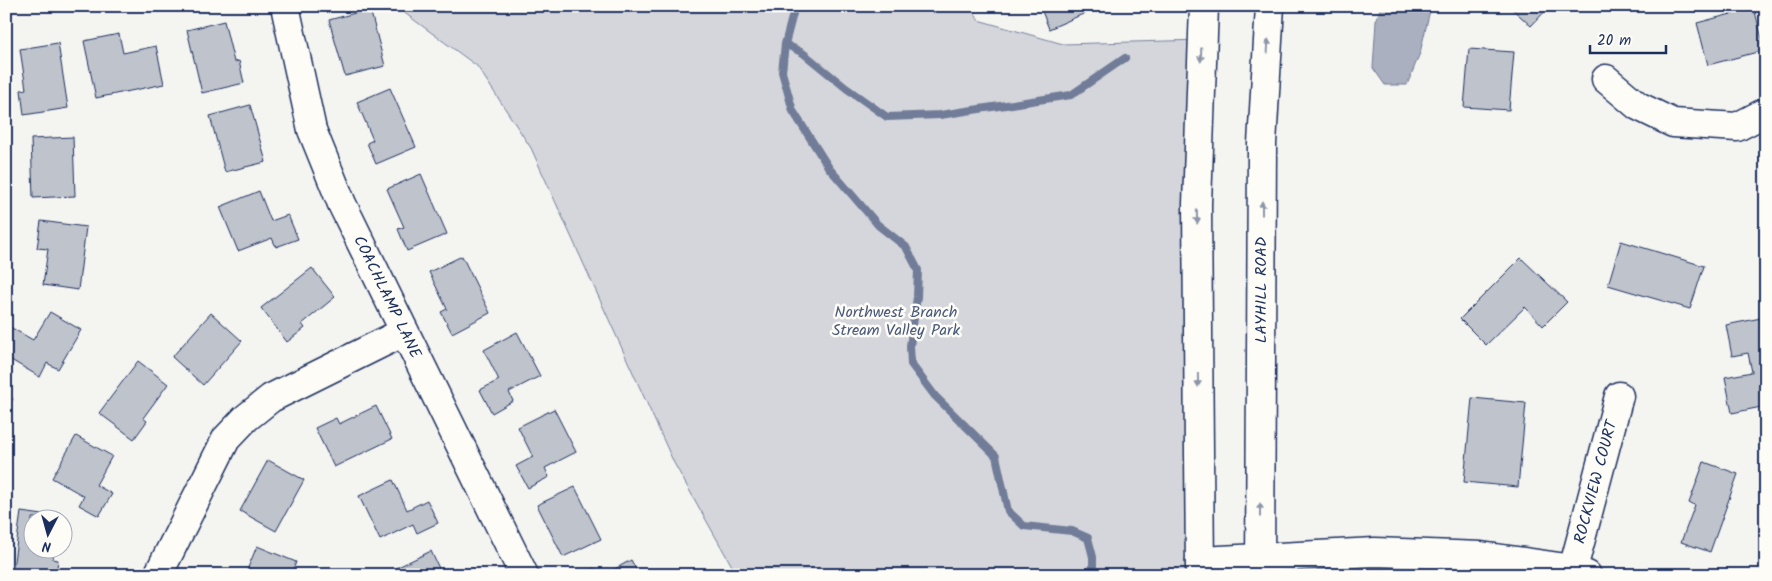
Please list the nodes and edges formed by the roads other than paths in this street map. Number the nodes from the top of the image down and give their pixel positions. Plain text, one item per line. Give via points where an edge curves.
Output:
1 (285, 6) edge
2 (1204, 6) edge
3 (1270, 6) edge
4 (1606, 79) dead end
5 (1766, 112) edge
6 (404, 332) junction
7 (1619, 396) dead end
8 (1260, 567) edge
9 (1200, 568) edge
10 (1580, 572) edge
11 (159, 573) dead end
12 (524, 575) edge

1 - 6 street, COACHLAMP LANE via 312,130 342,204
2 -> 9 street via 1197,204
8 -> 3 street, LAYHILL ROAD via 1262,144
4 - 5 street via 1638,106 1673,123 1737,127
6 - 11 street via 271,398 246,418 226,439
6 - 12 street, COACHLAMP LANE
7 - 10 street, ROCKVIEW COURT
8 - 9 street
8 - 10 street via 1384,552 1481,556

